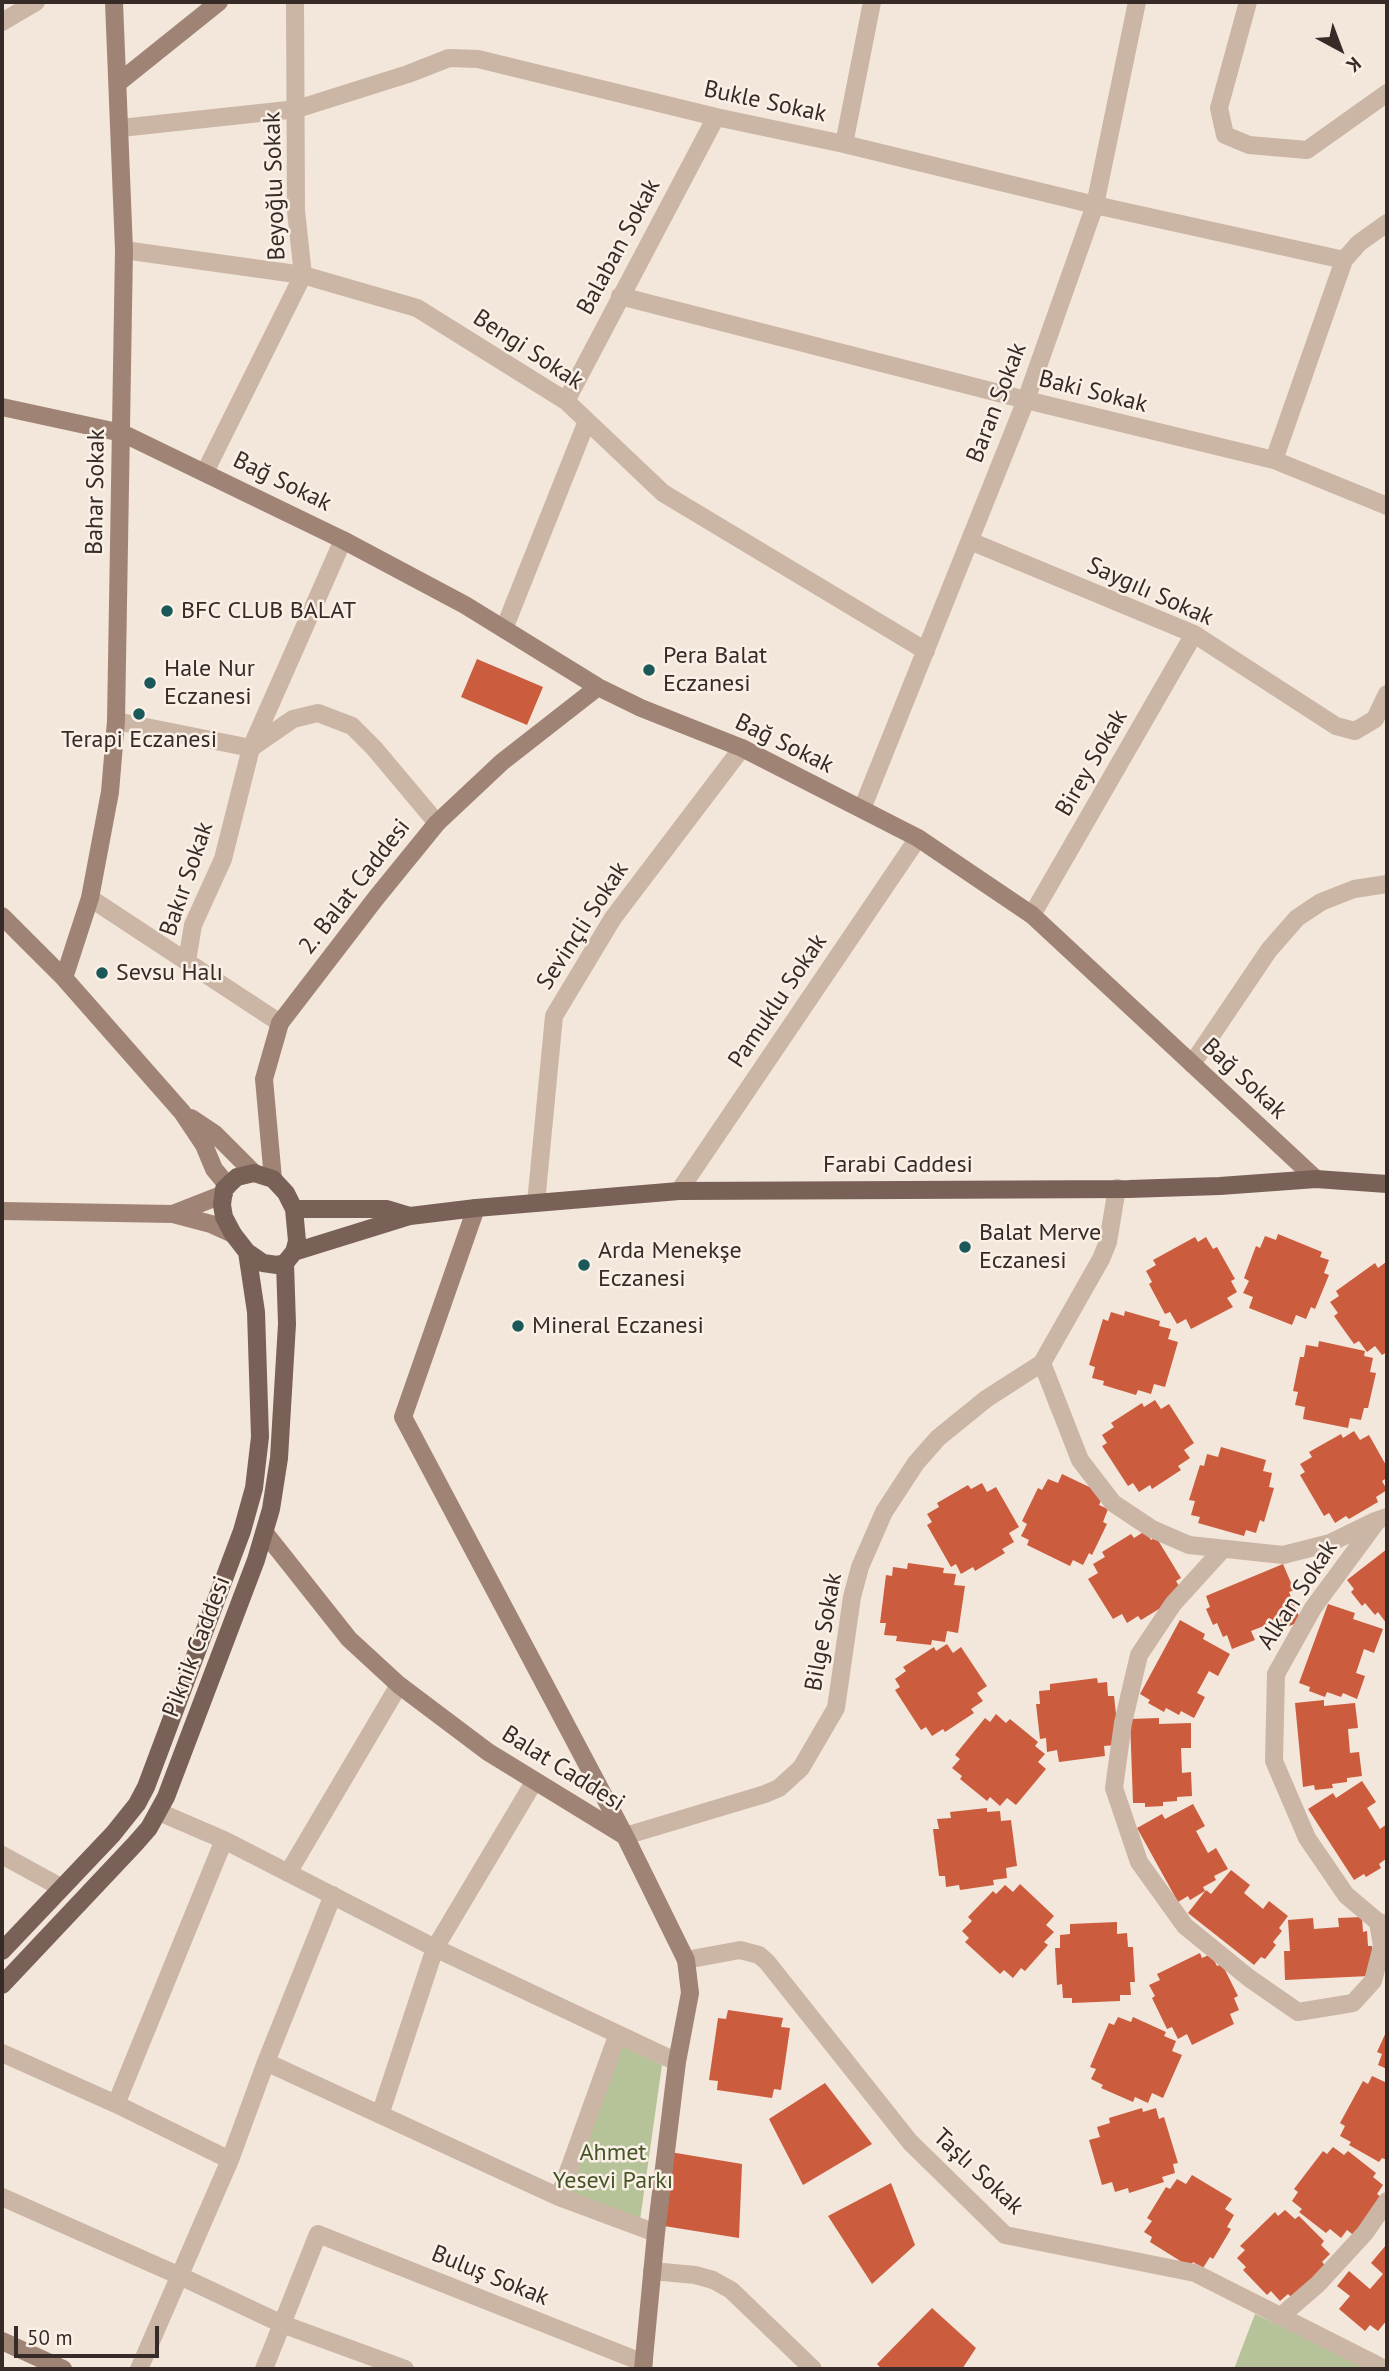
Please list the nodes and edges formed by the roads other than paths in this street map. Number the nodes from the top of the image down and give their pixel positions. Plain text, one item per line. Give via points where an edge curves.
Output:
1 (36, 2) edge
2 (114, 2) edge
3 (219, 2) edge
4 (295, 2) edge
5 (872, 2) edge
6 (1137, 2) edge
7 (1248, 2) edge
8 (2, 22) edge
9 (118, 83) junction
10 (1387, 93) edge
11 (297, 109) junction
12 (716, 117) junction
13 (121, 128) junction
14 (844, 144) junction
15 (1095, 205) junction
16 (1387, 223) edge
17 (124, 250) junction
18 (1344, 260) junction
19 (303, 275) junction
20 (621, 296) junction
21 (1026, 400) junction
22 (566, 401) junction
23 (2, 407) edge
24 (587, 421) junction
25 (122, 433) junction
26 (1273, 460) junction
27 (205, 472) junction
28 (1387, 506) edge
29 (343, 540) junction
30 (970, 541) junction
31 (504, 629) junction
32 (1194, 634) junction
33 (926, 651) junction
34 (598, 688) junction
35 (1387, 694) edge
36 (116, 721) junction
37 (251, 748) junction
38 (742, 748) junction
39 (862, 809) junction
40 (437, 823) junction
41 (918, 838) junction
42 (1387, 884) edge
43 (90, 898) junction
44 (1032, 915) junction
45 (2, 916) edge
46 (187, 961) junction
47 (64, 978) junction
48 (281, 1023) junction
49 (1192, 1064) junction
50 (182, 1112) junction
51 (254, 1173) junction
52 (273, 1179) junction
53 (1316, 1179) junction
54 (1387, 1184) edge
55 (1117, 1188) junction
56 (226, 1190) junction
57 (679, 1191) junction
58 (536, 1202) junction
59 (475, 1208) junction
60 (294, 1209) junction
61 (2, 1210) edge
62 (173, 1214) junction
63 (410, 1216) junction
64 (233, 1234) junction
65 (247, 1252) junction
66 (289, 1258) junction
67 (1042, 1363) junction
68 (1383, 1518) edge
69 (265, 1533) junction
70 (1223, 1549) junction
71 (399, 1685) junction
72 (534, 1782) junction
73 (159, 1812) junction
74 (625, 1836) junction
75 (224, 1840) junction
76 (2, 1855) edge
77 (288, 1873) junction
78 (62, 1888) junction
79 (333, 1895) junction
80 (1382, 1923) edge
81 (435, 1948) junction
82 (2, 1951) edge
83 (686, 1960) junction
84 (2, 1984) edge
85 (617, 2036) junction
86 (2, 2053) edge
87 (266, 2062) junction
88 (677, 2062) junction
89 (116, 2104) junction
90 (380, 2115) junction
91 (230, 2160) junction
92 (2, 2197) edge
93 (559, 2197) junction
94 (1387, 2201) edge
95 (656, 2233) junction
96 (652, 2272) junction
97 (180, 2276) junction
98 (1280, 2316) junction
99 (282, 2324) junction
100 (2, 2341) edge
101 (644, 2366) edge
102 (53, 2367) edge
103 (139, 2369) edge
104 (264, 2369) edge
105 (405, 2369) edge
106 (813, 2369) edge
107 (1385, 2369) edge

1 - 8 street
2 - 9 street, Bahar Sokak
3 - 9 street
4 - 11 street, Beyoğlu Sokak
5 - 14 street
6 - 15 street, Baran Sokak
7 - 10 street via 1219,108 1225,135 1249,145 1307,150
9 - 13 street, Bahar Sokak
11 - 12 street, Bukle Sokak via 449,58 478,60
11 - 13 street, Bukle Sokak
11 - 19 street, Beyoğlu Sokak via 296,211
12 - 14 street, Bukle Sokak
12 - 20 street, Balaban Sokak
13 - 17 street, Bahar Sokak
14 - 15 street, Bukle Sokak
15 - 18 street, Bukle Sokak
15 - 21 street, Baran Sokak
16 - 18 street
17 - 19 street, Bengi Sokak
17 - 25 street, Bahar Sokak
18 - 26 street
19 - 22 street, Bengi Sokak via 417,308
19 - 27 street, Beyoğlu Sokak
20 - 21 street, Baki Sokak
20 - 22 street, Balaban Sokak
21 - 26 street, Baki Sokak
21 - 30 street, Baran Sokak
22 - 24 street, Bengi Sokak
23 - 25 street, Bağ Sokak
24 - 31 street
24 - 33 street, Bengi Sokak via 663,493
25 - 27 street, Bağ Sokak
25 - 36 street, Bahar Sokak
26 - 28 street, Baki Sokak
27 - 29 street, Bağ Sokak
29 - 31 street, Bağ Sokak
29 - 37 street, Bakır Sokak
30 - 32 street, Saygılı Sokak
30 - 33 street, Baran Sokak
31 - 34 street, Bağ Sokak
32 - 35 street, Saygılı Sokak via 1336,726 1355,731 1375,719
32 - 44 street, Birey Sokak
33 - 39 street, Baran Sokak
34 - 38 street, Bağ Sokak
34 - 40 street, 2. Balat Caddesi via 502,762
36 - 37 street
36 - 43 street, Bahar Sokak via 110,792
37 - 40 street via 293,719 318,713 330,717 352,726
37 - 46 street, Bakır Sokak via 223,859 193,925
38 - 39 street, Bağ Sokak
38 - 58 street, Sevinçli Sokak via 612,918 554,1016
39 - 41 street, Bağ Sokak
40 - 48 street, 2. Balat Caddesi
41 - 44 street, Bağ Sokak
41 - 57 street, Pamuklu Sokak
42 - 49 street via 1354,889 1297,918 1269,950
43 - 46 street
43 - 47 street, Bahar Sokak
44 - 49 street, Bağ Sokak
45 - 47 street
46 - 48 street
47 - 50 street
48 - 52 street, 2. Balat Caddesi via 264,1079
49 - 53 street, Bağ Sokak
50 - 51 street via 215,1134
50 - 56 street
51 - 52 main road
51 - 56 main road via 237,1177
52 - 60 main road
53 - 54 main road, Farabi Caddesi
53 - 55 main road, Farabi Caddesi
55 - 57 main road, Farabi Caddesi
55 - 67 street, Bilge Sokak via 1101,1259
56 - 62 street
56 - 64 main road via 222,1205
57 - 58 main road, Farabi Caddesi
58 - 59 main road, Farabi Caddesi
59 - 63 main road, Farabi Caddesi
59 - 74 street via 403,1417
60 - 63 main road via 387,1209
60 - 66 main road via 297,1241
61 - 62 street
62 - 64 street
63 - 66 main road
64 - 65 main road
65 - 66 main road via 263,1264 277,1265
65 - 78 main road, Piknik Caddesi via 256,1312 260,1437 248,1512 146,1787 120,1827
66 - 69 main road, Piknik Caddesi via 281,1435
67 - 70 street via 1080,1460 1113,1503 1152,1529 1189,1545
67 - 74 street, Bilge Sokak via 986,1399 938,1438 884,1512 852,1597 836,1708 801,1768 765,1794
68 - 70 street via 1330,1543 1283,1555
68 - 80 street, Alkan Sokak via 1313,1608 1276,1674 1275,1761 1307,1838 1346,1895
69 - 71 street, Balat Caddesi via 349,1639
69 - 73 main road, Piknik Caddesi
70 - 80 street via 1173,1604 1139,1655 1114,1788 1139,1862 1185,1926 1298,2012 1353,2003 1373,1981 1382,1946
71 - 72 street, Balat Caddesi
71 - 77 street
72 - 74 street, Balat Caddesi
72 - 81 street
73 - 75 street
73 - 84 main road, Piknik Caddesi via 135,1844
74 - 83 street, Balat Caddesi
75 - 77 street
75 - 89 street
76 - 78 street
77 - 79 street
78 - 82 main road, Piknik Caddesi
79 - 81 street
79 - 87 street
81 - 85 street
81 - 90 street
83 - 88 street, Balat Caddesi via 690,1993
83 - 98 street, Taşlı Sokak via 740,1950 759,1955 910,2142 1005,2235 1195,2273
85 - 88 street
85 - 93 street
86 - 89 street
87 - 90 street
87 - 91 street
88 - 95 street, Balat Caddesi
89 - 91 street
90 - 93 street
91 - 97 street
92 - 97 street
93 - 95 street
94 - 98 street via 1365,2233 1318,2284
95 - 96 street, Balat Caddesi
96 - 101 street, Balat Caddesi
96 - 106 street via 695,2274 731,2290
97 - 99 street
97 - 103 street
98 - 107 street, Taşlı Sokak
99 - 101 street, Buluş Sokak via 318,2234
99 - 104 street
99 - 105 street
100 - 102 street

